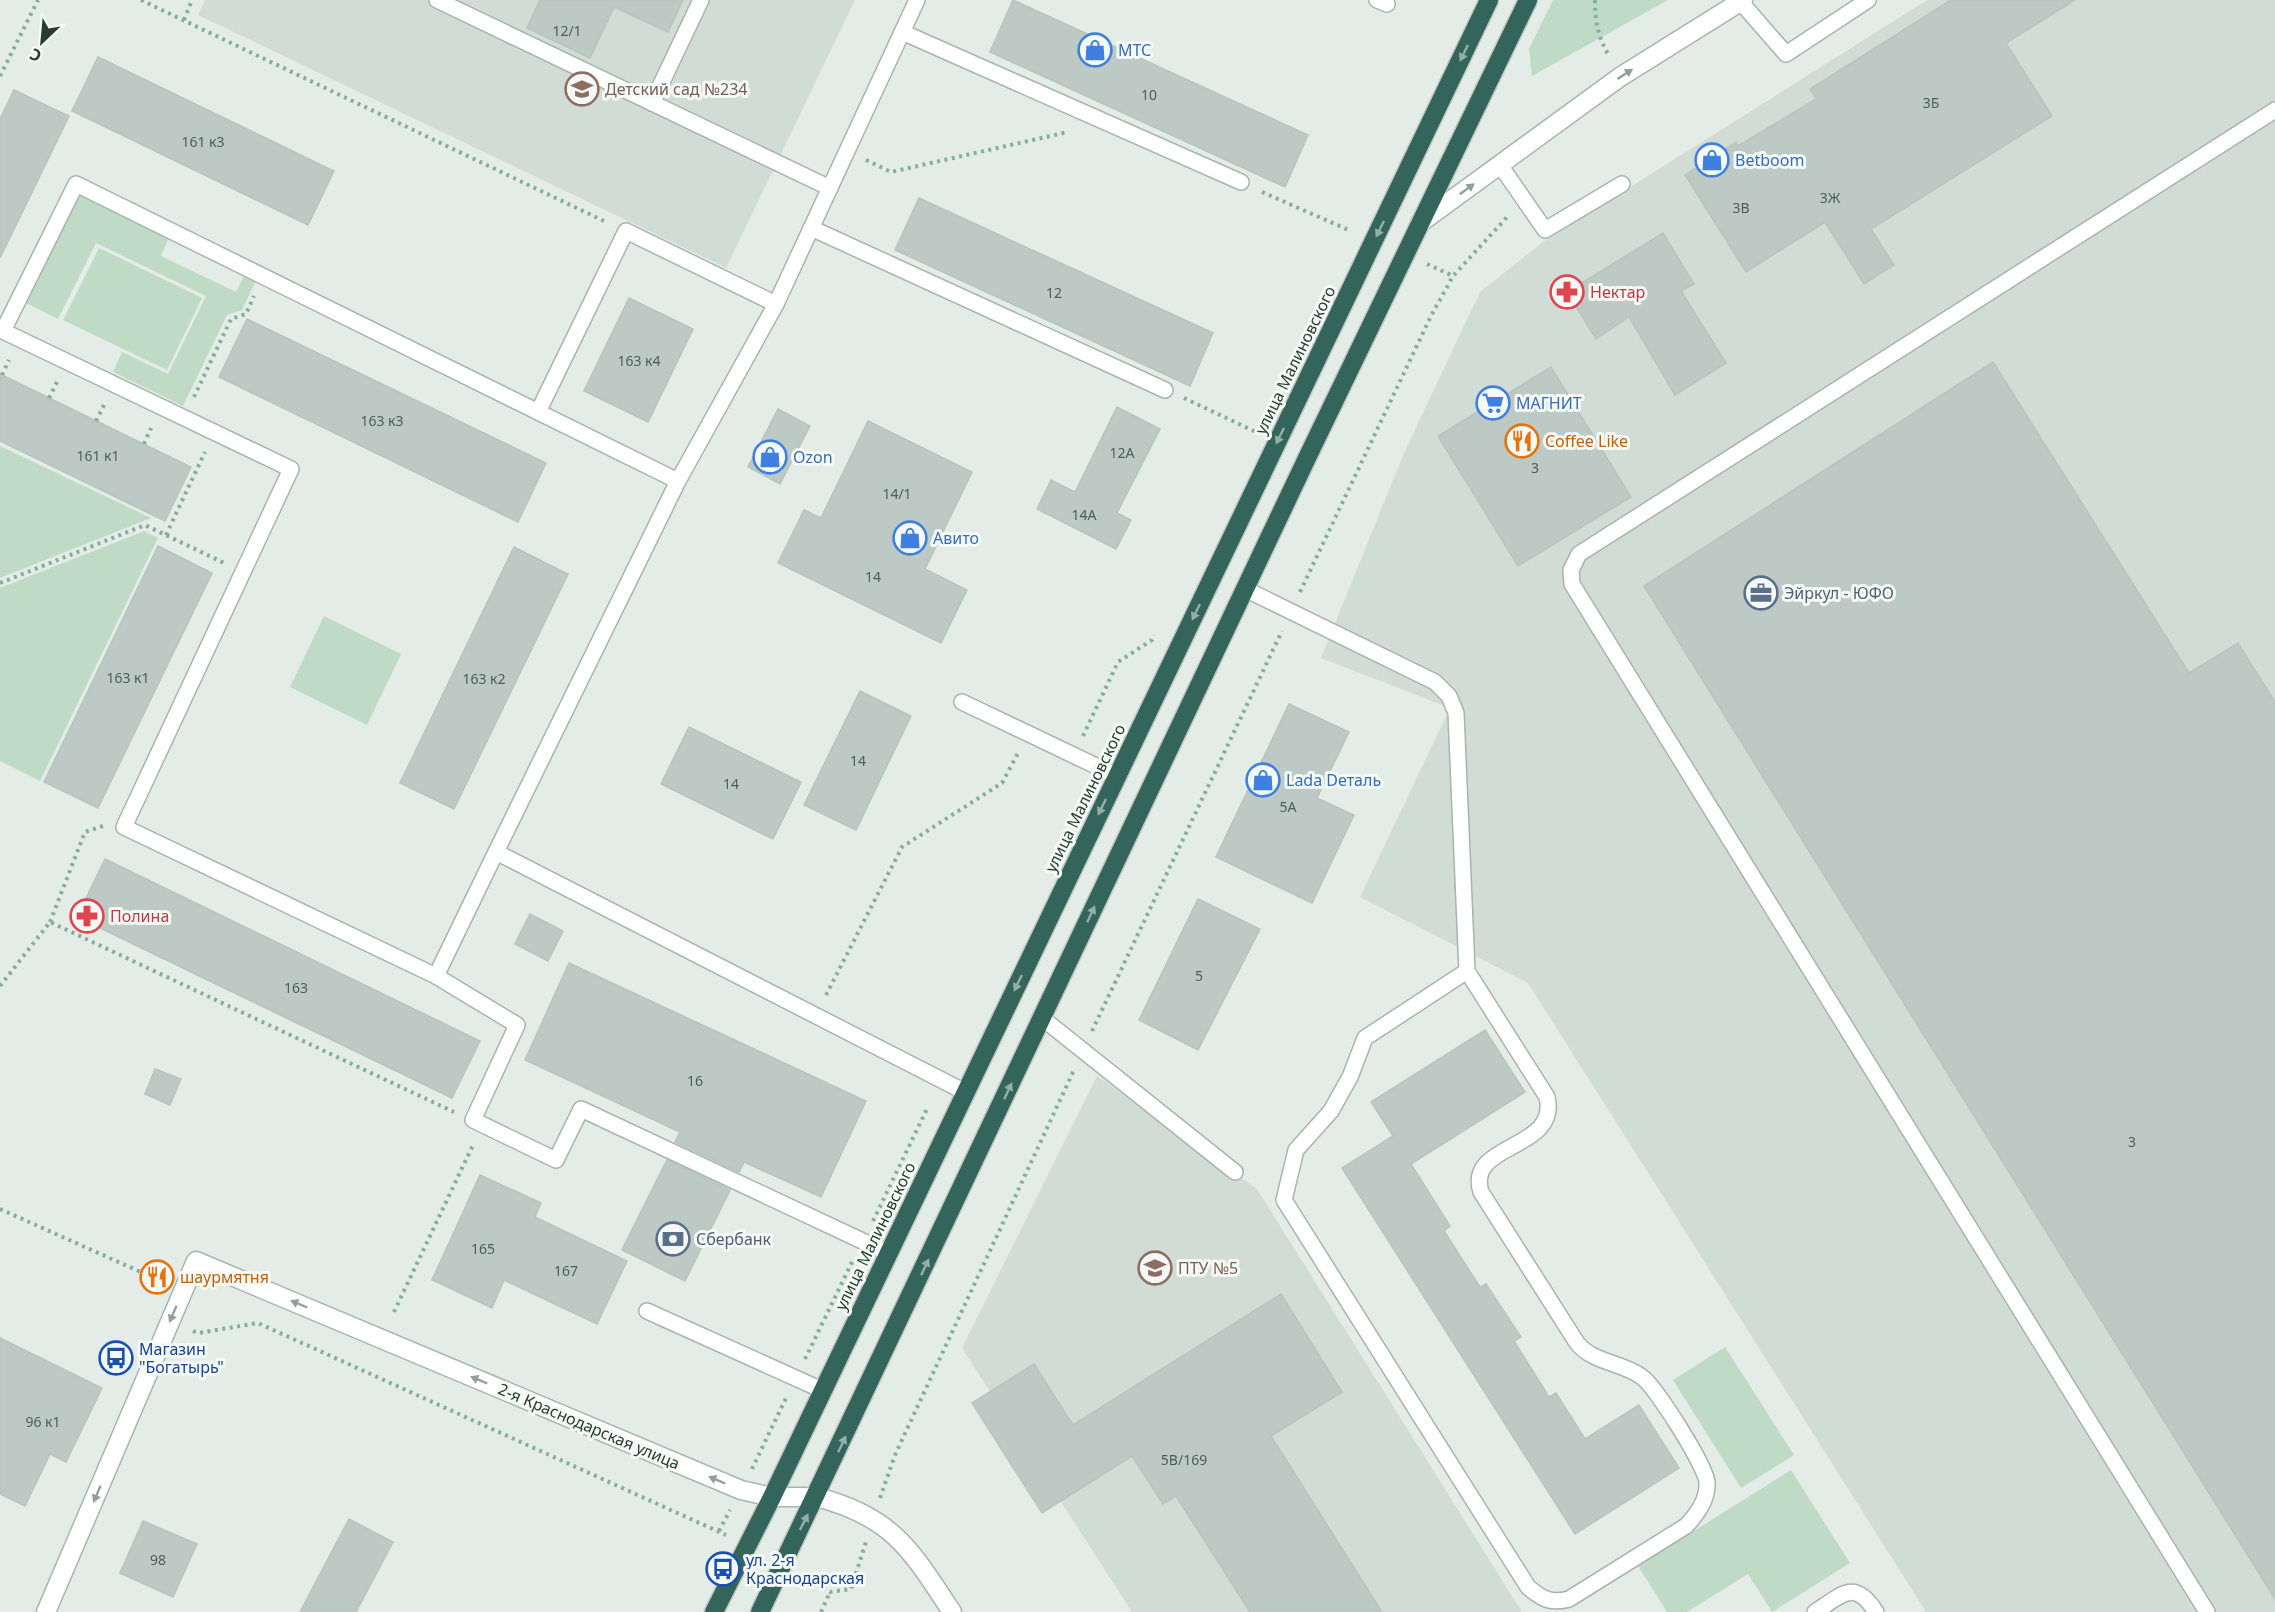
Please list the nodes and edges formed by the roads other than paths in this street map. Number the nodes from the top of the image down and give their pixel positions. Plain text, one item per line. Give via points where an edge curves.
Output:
1 (437, 0) edge
2 (701, 0) edge
3 (917, 0) edge
4 (1489, 0) edge
5 (1528, 0) edge
6 (1869, 0) edge
7 (1741, 1) edge
8 (902, 32) junction
9 (652, 103) junction
10 (2275, 110) edge
11 (1500, 165) junction
12 (1241, 183) road end
13 (1622, 184) dead end
14 (830, 188) junction
15 (1420, 224) junction
16 (811, 228) junction
17 (776, 304) junction
18 (1166, 390) road end
19 (538, 412) junction
20 (678, 481) junction
21 (1245, 589) junction
22 (962, 702) dead end
23 (1117, 776) junction
24 (496, 852) junction
25 (1467, 971) junction
26 (436, 976) junction
27 (1042, 1018) junction
28 (966, 1092) junction
29 (1235, 1172) dead end
30 (888, 1253) junction
31 (647, 1311) dead end
32 (822, 1390) junction
33 (772, 1497) junction
34 (817, 1497) junction
35 (46, 1612) edge
36 (714, 1612) edge
37 (760, 1612) edge
38 (952, 1612) edge
39 (1815, 1612) edge
40 (1876, 1612) edge
41 (2206, 1612) edge

1 - 9 lane
2 - 9 lane
3 - 8 lane
4 -> 23 highway, улица Малиновского
5 - 15 highway
6 - 7 lane via 1786,54
11 -> 7 street via 1620,77
8 - 12 lane
8 - 14 lane
9 - 14 lane
10 - 41 lane via 1579,554 1571,570 1578,594
11 - 13 lane via 1545,230
15 -> 11 street
14 - 16 lane
15 - 21 highway
16 - 17 lane
16 - 18 lane
17 - 19 lane via 626,231
17 - 20 lane
19 - 20 lane
19 - 26 lane via 76,184 3,331 291,469 124,827
20 - 24 lane
21 - 25 lane via 1435,682 1449,696 1456,713
27 -> 21 highway
22 - 23 lane
23 -> 28 highway, улица Малиновского
24 - 26 lane
24 - 28 lane
25 - 25 lane via 1547,1097 1550,1109 1540,1129 1480,1170 1481,1192 1584,1351 1629,1369 1652,1387 1700,1463 1707,1481 1706,1497 1686,1526 1569,1599 1555,1603 1528,1587 1284,1200 1296,1150 1331,1111 1365,1038
26 - 30 lane via 517,1025 477,1123 556,1160 581,1109
27 - 29 lane
34 -> 27 highway
28 - 30 highway, улица Малиновского
30 - 32 highway, улица Малиновского
31 - 32 lane
32 - 33 highway, улица Малиновского
33 - 34 street, 2-я Краснодарская улица
33 -> 35 street, 2-я Краснодарская улица via 741,1490 196,1261
33 - 36 highway, улица Малиновского
37 -> 34 highway
34 - 38 street, 2-я Краснодарская улица via 846,1504 896,1535 915,1555
39 - 40 lane via 1847,1591 1857,1591 1866,1597

